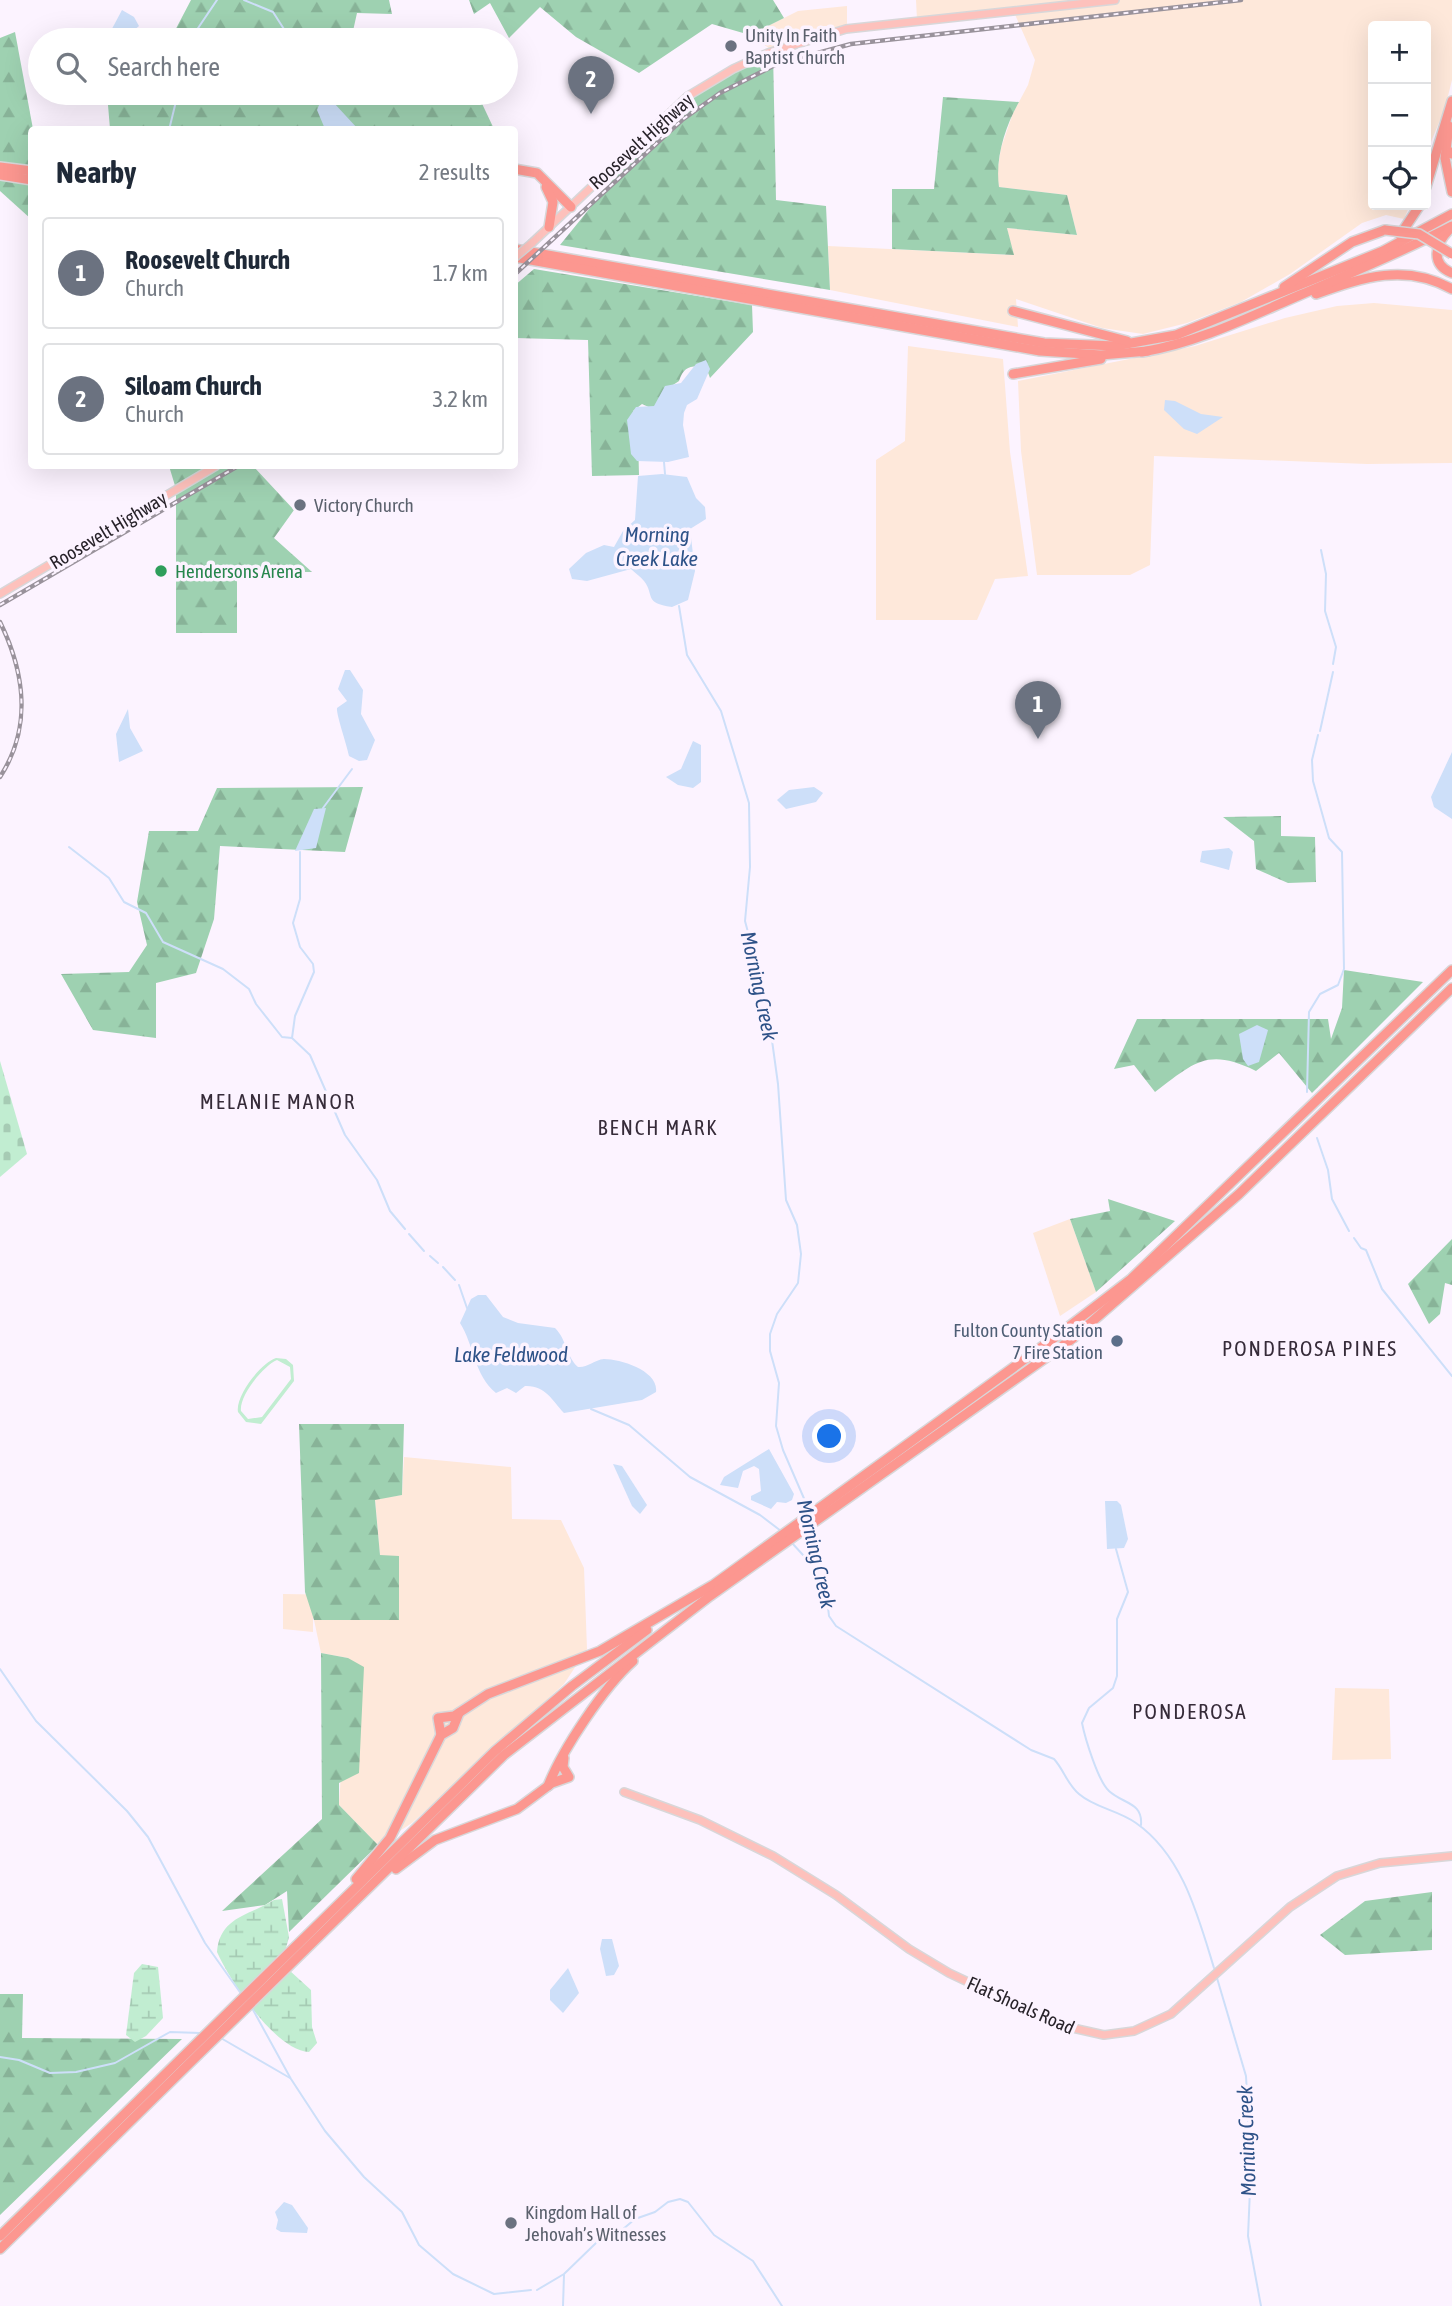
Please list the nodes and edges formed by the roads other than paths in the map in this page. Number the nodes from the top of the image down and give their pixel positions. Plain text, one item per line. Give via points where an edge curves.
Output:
1 (1115, 0) edge
2 (1452, 101) edge
3 (1452, 114) edge
4 (0, 167) edge
5 (28, 170) edge
6 (1431, 170) edge
7 (518, 171) edge
8 (518, 172) edge
9 (0, 175) edge
10 (28, 179) edge
11 (546, 187) junction
12 (1452, 192) edge
13 (569, 209) junction
14 (1417, 210) edge
15 (1452, 214) edge
16 (549, 226) junction
17 (1452, 227) edge
18 (518, 250) edge
19 (518, 254) edge
20 (1452, 254) edge
21 (518, 258) edge
22 (1363, 260) junction
23 (1452, 273) edge
24 (1452, 289) edge
25 (1246, 308) junction
26 (1013, 311) dead end
27 (1242, 320) junction
28 (1149, 347) junction
29 (1013, 374) dead end
30 (211, 469) edge
31 (0, 594) edge
32 (1452, 970) edge
33 (1452, 988) edge
34 (710, 1596) junction
35 (685, 1602) junction
36 (458, 1713) junction
37 (441, 1735) junction
38 (564, 1758) junction
39 (548, 1786) junction
40 (624, 1793) dead end
41 (1452, 1856) edge
42 (362, 1896) junction
43 (289, 1953) junction
44 (0, 2236) edge
45 (0, 2249) edge

1 - 13 main road, Roosevelt Highway via 846,29 768,53 688,96
2 - 6 highway
3 - 12 highway via 1445,158
4 - 5 highway
7 - 13 highway via 537,173
8 - 11 highway
9 - 10 highway
11 - 13 highway
11 - 16 highway via 553,202
13 - 16 main road, Roosevelt Highway
14 - 22 highway via 1402,233
15 - 22 highway
16 - 19 main road, Roosevelt Highway, bridge
17 - 23 highway via 1436,252 1439,264
17 - 27 highway
18 - 28 highway via 1053,344
20 - 25 highway, bridge via 1419,234 1385,230 1360,238
21 - 28 highway via 1040,352 1101,355
22 - 25 highway
24 - 27 highway via 1418,276 1378,275
25 - 28 highway
26 - 28 highway
27 - 28 highway
28 - 29 highway
30 - 31 main road, Roosevelt Highway
32 - 35 highway via 1131,1279 776,1541
33 - 34 highway via 1202,1228 1072,1339
34 - 38 highway via 612,1683
34 - 42 highway via 504,1755
35 - 36 highway via 600,1651 488,1694
35 - 43 highway via 572,1686 495,1751
36 - 37 highway via 453,1728
36 - 37 highway via 438,1718
37 - 43 highway via 377,1857
38 - 39 highway
38 - 39 highway via 569,1777
39 - 42 highway via 517,1809 435,1840
40 - 41 main road, Flat Shoals Road via 700,1820 774,1856 938,1967 1059,2025 1096,2034 1134,2031 1171,2014 1290,1907 1337,1876 1380,1863
42 - 45 highway
43 - 44 highway

